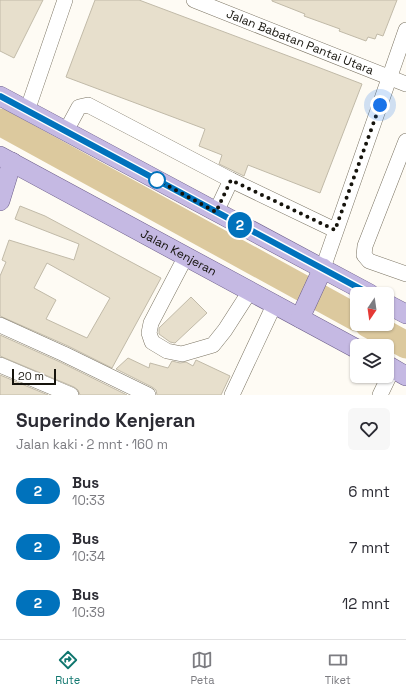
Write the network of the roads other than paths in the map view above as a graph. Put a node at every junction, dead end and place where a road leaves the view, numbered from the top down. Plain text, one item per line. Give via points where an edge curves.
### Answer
1 (65, 0) edge
2 (194, 0) edge
3 (406, 30) edge
4 (389, 77) junction
5 (406, 84) edge
6 (0, 96) edge
7 (27, 111) junction
8 (66, 131) junction
9 (406, 142) edge
10 (6, 159) edge
11 (231, 180) junction
12 (0, 201) edge
13 (216, 212) junction
14 (335, 230) junction
15 (186, 256) junction
16 (322, 269) junction
17 (406, 274) edge
18 (357, 287) edge
19 (250, 291) junction
20 (275, 303) junction
21 (394, 308) edge
22 (406, 314) edge
23 (301, 316) junction
24 (0, 325) edge
25 (350, 345) edge
26 (0, 365) edge
27 (395, 370) edge
28 (71, 395) edge
29 (148, 395) edge
30 (232, 395) edge
31 (380, 395) edge

1 - 7 street
2 - 4 street, Jalan Babatan Pantai Utara
3 - 4 street
4 - 5 street, Jalan Babatan Pantai Utara
4 - 14 street
6 - 7 main road
7 - 8 main road
8 - 11 street via 79,107 88,105
8 - 13 main road
9 - 17 street via 365,246 364,255 369,261
10 - 12 main road
10 - 15 main road, Jalan Kenjeran
11 - 13 street
11 - 14 street
13 - 16 main road
14 - 16 street
15 - 19 main road, Jalan Kenjeran
15 - 19 street via 151,323 149,333 152,342 167,351 182,354 213,345
16 - 18 main road
16 - 23 main road
19 - 20 main road, Jalan Kenjeran
20 - 23 main road, Jalan Kenjeran
20 - 30 street
21 - 22 main road
23 - 25 main road, Jalan Kenjeran
24 - 29 street
26 - 28 street
27 - 31 street

